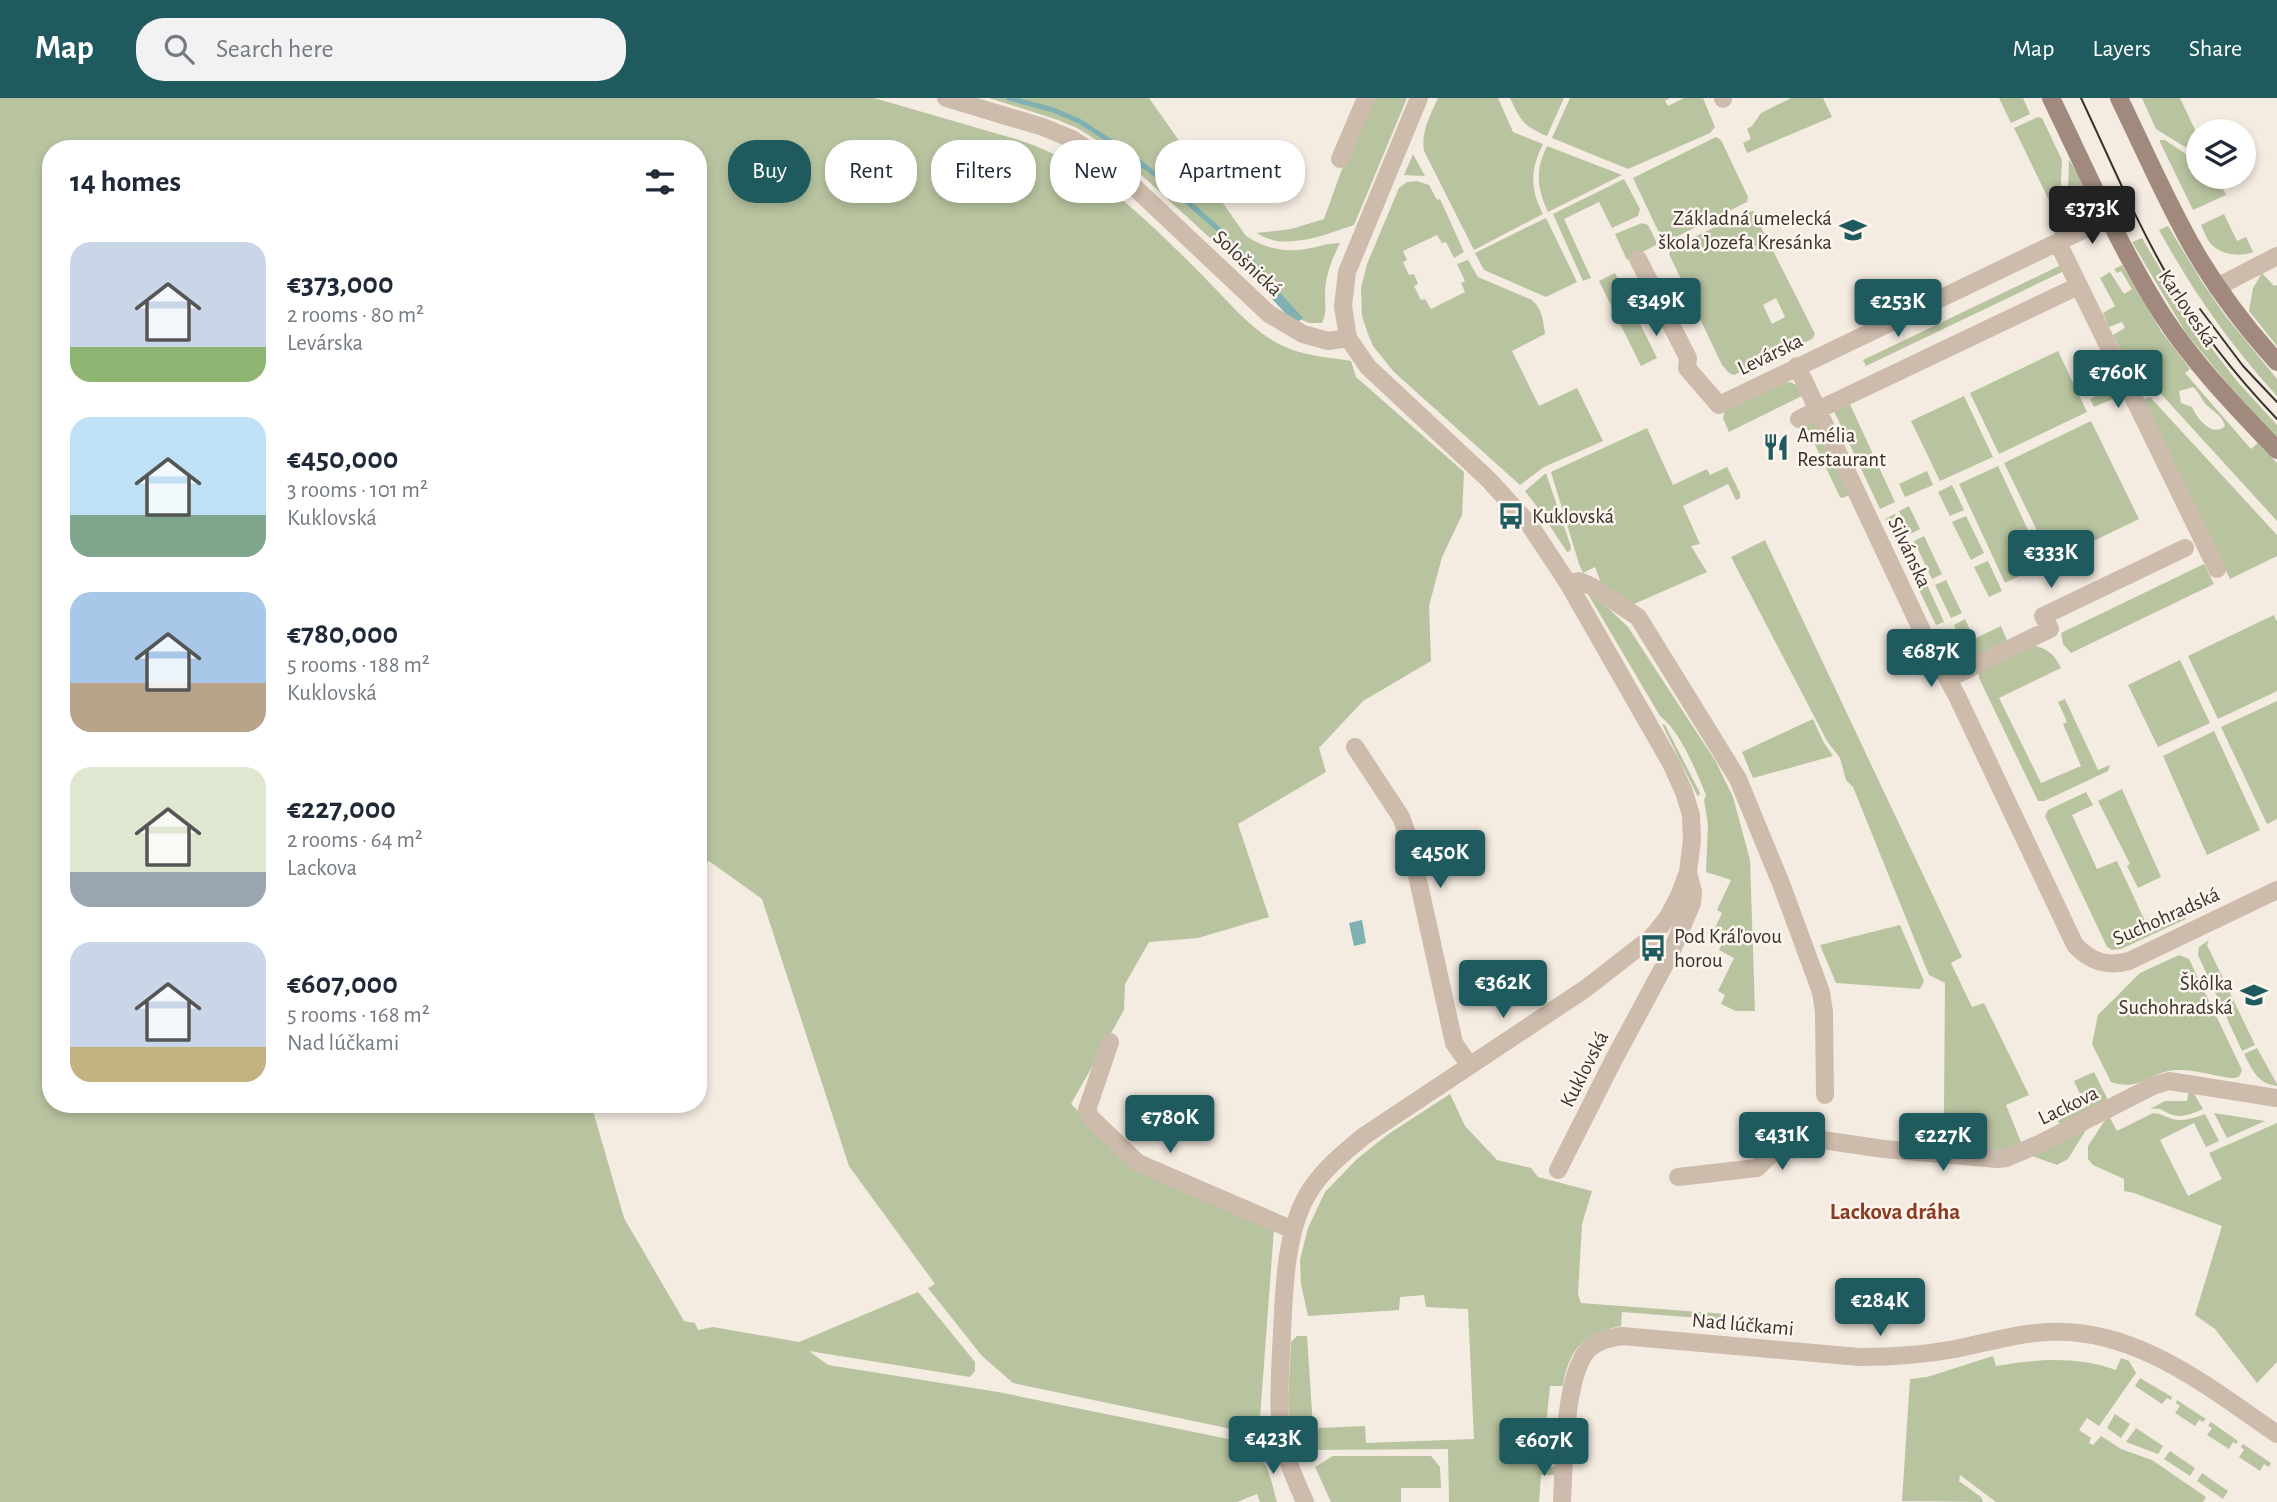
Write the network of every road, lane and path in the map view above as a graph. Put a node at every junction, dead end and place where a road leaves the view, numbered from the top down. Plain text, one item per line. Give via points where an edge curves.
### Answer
1 (946, 98) edge
2 (1366, 98) edge
3 (1419, 98) edge
4 (2051, 98) edge
5 (2119, 98) edge
6 (1340, 159) dead end
7 (2108, 218) junction
8 (2061, 239) junction
9 (2277, 256) edge
10 (1638, 259) dead end
11 (2078, 286) junction
12 (2217, 287) junction
13 (1348, 338) junction
14 (2277, 362) edge
15 (1797, 366) junction
16 (1800, 419) dead end
17 (2277, 450) edge
18 (2185, 548) dead end
19 (2217, 569) dead end
20 (1567, 583) junction
21 (1948, 679) junction
22 (1355, 747) dead end
23 (1688, 872) junction
24 (2277, 890) edge
25 (2075, 945) joint
26 (1111, 1042) dead end
27 (1469, 1065) junction
28 (1825, 1096) dead end
29 (2277, 1098) edge
30 (1558, 1170) dead end
31 (1678, 1177) dead end
32 (1293, 1230) junction
33 (2277, 1434) edge
34 (1305, 1502) edge
35 (1562, 1502) edge

1 - 13 street, Sološnická via 1072,139 1131,184 1269,314 1303,334 1328,341
2 - 6 street
3 - 13 street, Kuklovská via 1346,272 1343,306
4 - 7 main road, Karloveská
5 - 12 main road, Karloveská via 2178,222
7 - 8 street, Levárska
7 - 17 main road, Karloveská via 2165,318 2204,370
8 - 11 street
8 - 15 street, Levárska
9 - 12 street
10 - 15 street, Levárska via 1688,358 1688,368 1719,405
11 - 16 street
11 - 19 street
12 - 14 main road, Karloveská
13 - 20 street, Kuklovská via 1368,367 1489,479 1529,524
15 - 21 street, Silvánska
18 - 21 street via 2043,616 2050,629
20 - 23 street, Kuklovská via 1684,792 1691,815
20 - 28 street via 1591,586 1638,617 1738,779 1821,992
21 - 25 street, Silvánska
22 - 27 street via 1401,817 1409,839 1454,1043
23 - 27 street, Kuklovská via 1673,907 1652,937 1586,989
23 - 30 street, Kuklovská via 1692,903 1670,955
24 - 25 street, Suchohradská via 2115,965 2085,956
26 - 32 street via 1087,1110 1091,1118 1138,1163
27 - 32 street, Kuklovská via 1335,1161 1304,1201
29 - 31 street, Lackova via 2169,1082 2006,1158 1884,1149 1794,1136 1757,1168
32 - 34 street, Kuklovská via 1284,1298 1280,1420 1283,1443
33 - 35 street, Nad lúčkami via 2152,1354 2083,1333 2019,1335 1891,1357 1622,1336 1589,1348 1574,1378

